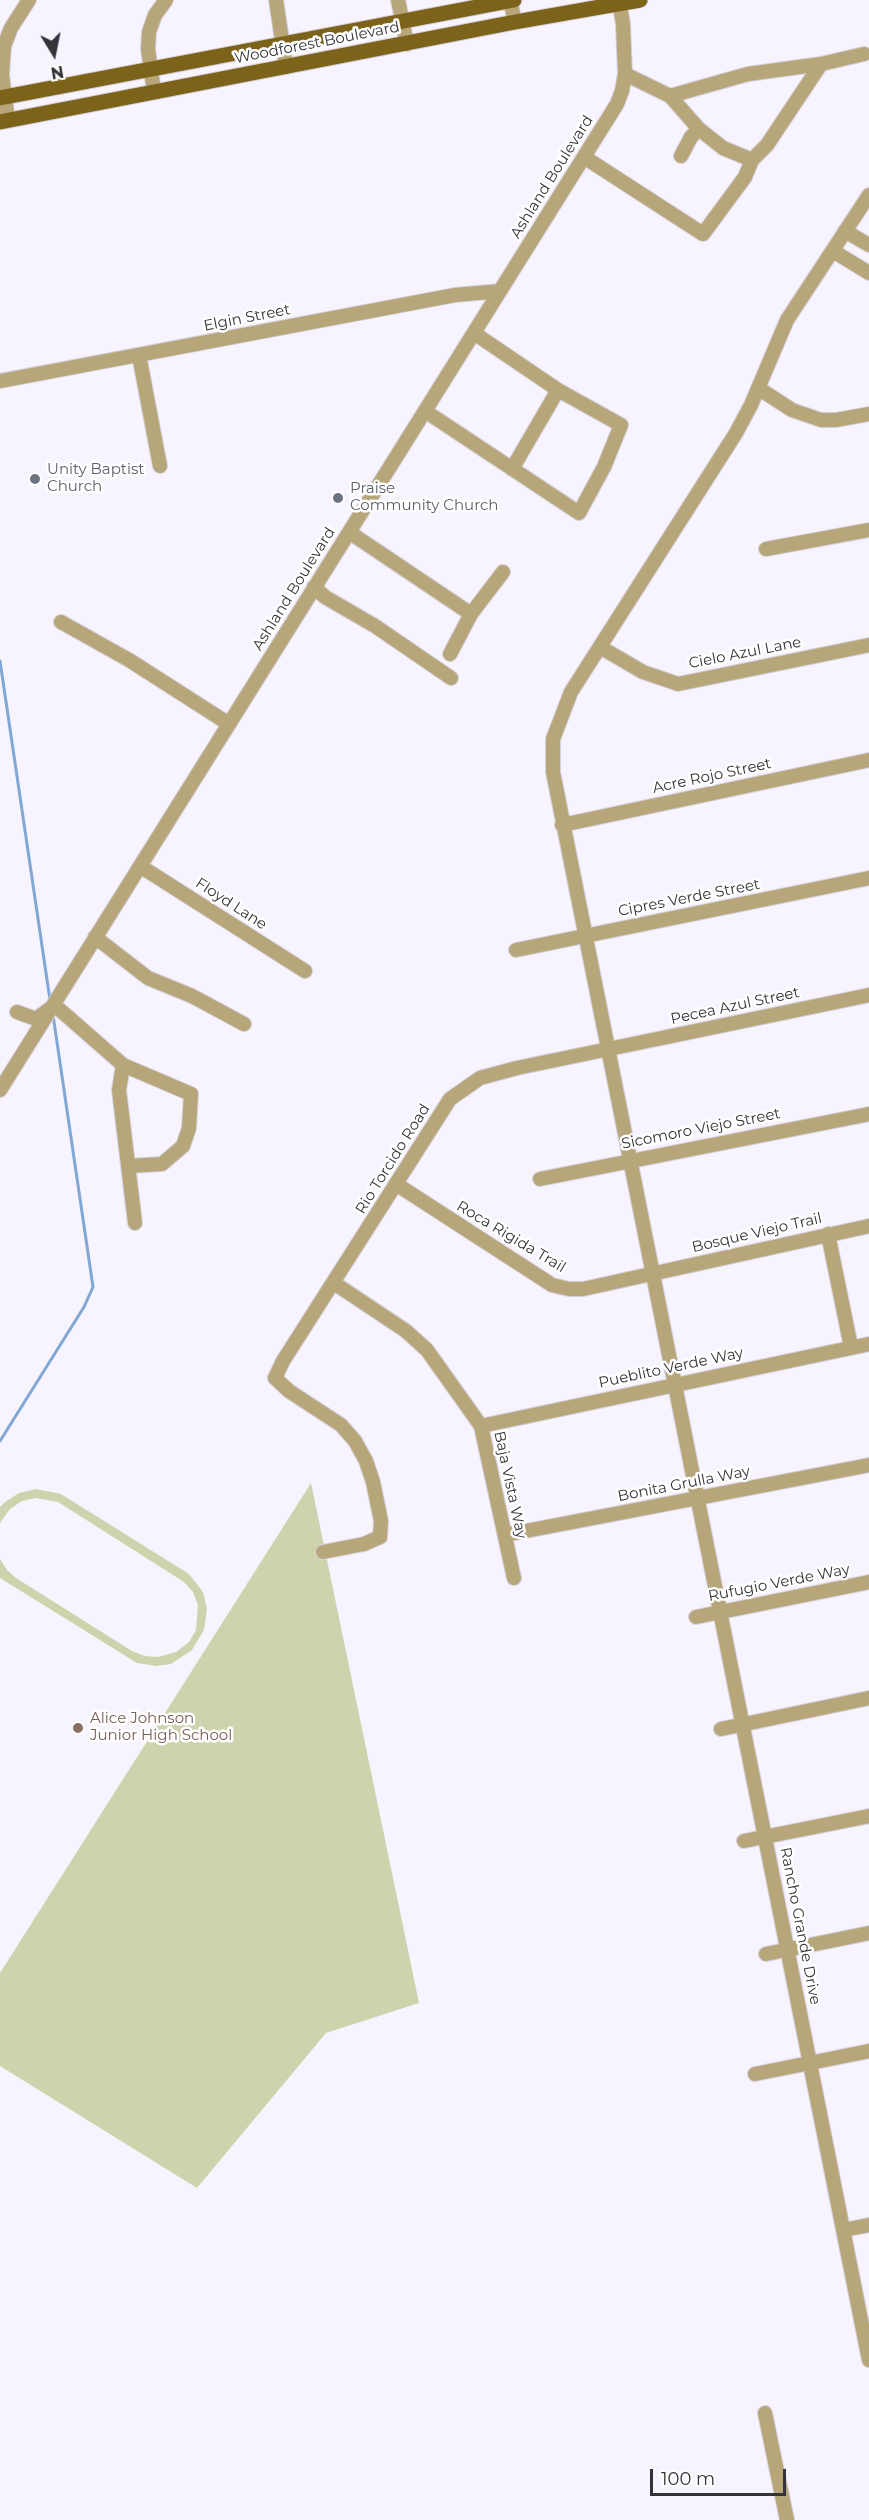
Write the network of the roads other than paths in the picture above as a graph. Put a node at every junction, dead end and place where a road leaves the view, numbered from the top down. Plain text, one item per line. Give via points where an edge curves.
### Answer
1 (29, 0) edge
2 (166, 0) edge
3 (276, 0) edge
4 (398, 0) edge
5 (511, 0) edge
6 (640, 0) edge
7 (619, 2) edge
8 (402, 21) junction
9 (515, 22) junction
10 (283, 44) junction
11 (407, 44) junction
12 (864, 54) dead end
13 (821, 64) junction
14 (286, 67) junction
15 (151, 69) junction
16 (625, 74) junction
17 (154, 92) junction
18 (670, 96) junction
19 (2, 98) edge
20 (4, 121) edge
21 (699, 129) junction
22 (681, 156) dead end
23 (584, 157) junction
24 (752, 160) junction
25 (869, 195) edge
26 (845, 231) junction
27 (869, 245) edge
28 (833, 250) junction
29 (869, 273) edge
30 (500, 291) junction
31 (474, 333) junction
32 (139, 355) junction
33 (0, 381) edge
34 (758, 388) junction
35 (558, 390) junction
36 (425, 411) junction
37 (869, 414) edge
38 (160, 466) dead end
39 (512, 469) junction
40 (869, 530) edge
41 (349, 532) junction
42 (766, 549) dead end
43 (502, 572) dead end
44 (314, 587) junction
45 (471, 614) junction
46 (62, 622) dead end
47 (869, 645) edge
48 (600, 647) junction
49 (450, 654) dead end
50 (452, 678) dead end
51 (229, 724) junction
52 (869, 760) edge
53 (562, 825) junction
54 (140, 866) junction
55 (869, 878) edge
56 (584, 936) junction
57 (95, 937) junction
58 (516, 950) dead end
59 (305, 971) dead end
60 (869, 995) edge
61 (52, 1007) junction
62 (17, 1012) dead end
63 (244, 1024) dead end
64 (607, 1049) junction
65 (123, 1065) junction
66 (0, 1090) edge
67 (869, 1113) edge
68 (629, 1160) junction
69 (129, 1166) junction
70 (540, 1179) dead end
71 (396, 1184) junction
72 (135, 1223) dead end
73 (869, 1226) edge
74 (828, 1234) junction
75 (652, 1274) junction
76 (334, 1283) junction
77 (869, 1344) edge
78 (851, 1347) junction
79 (675, 1383) junction
80 (481, 1426) junction
81 (869, 1465) edge
82 (698, 1499) junction
83 (505, 1535) junction
84 (323, 1552) dead end
85 (514, 1578) dead end
86 (869, 1582) edge
87 (721, 1612) junction
88 (696, 1617) dead end
89 (869, 1698) edge
90 (743, 1724) junction
91 (721, 1729) dead end
92 (869, 1816) edge
93 (766, 1837) junction
94 (744, 1841) dead end
95 (869, 1933) edge
96 (788, 1949) junction
97 (766, 1954) dead end
98 (869, 2051) edge
99 (810, 2063) junction
100 (755, 2074) dead end
101 (869, 2225) edge
102 (843, 2230) junction
103 (869, 2360) edge
104 (765, 2413) dead end
105 (787, 2520) edge

1 - 19 street via 4,46
2 - 15 street via 149,32
3 - 10 street
4 - 8 street
5 - 8 main road, Woodforest Boulevard
5 - 9 street
6 - 7 main road, Woodforest Boulevard
7 - 9 main road, Woodforest Boulevard
7 - 16 street, Ashland Boulevard
8 - 10 main road, Woodforest Boulevard
8 - 11 street
9 - 11 main road, Woodforest Boulevard
10 - 14 street
10 - 15 main road, Woodforest Boulevard
11 - 14 main road, Woodforest Boulevard
12 - 13 street
13 - 18 street via 748,74
13 - 24 street via 768,145
14 - 17 main road, Woodforest Boulevard
15 - 17 street
15 - 19 main road, Woodforest Boulevard
16 - 18 street
16 - 23 street, Ashland Boulevard via 617,104
17 - 20 main road, Woodforest Boulevard
18 - 21 street
19 - 20 street
21 - 22 street
21 - 24 street via 723,148
23 - 24 street via 703,234 745,177
23 - 30 street, Ashland Boulevard
25 - 26 street, Rancho Grande Drive
26 - 27 street
26 - 28 street, Rancho Grande Drive
28 - 29 street
28 - 34 street, Rancho Grande Drive via 787,320
30 - 31 street, Ashland Boulevard
30 - 32 street, Elgin Street via 455,295
31 - 35 street
31 - 36 street, Ashland Boulevard
32 - 33 street, Elgin Street
32 - 38 street
34 - 37 street via 792,410 821,420
34 - 48 street, Rancho Grande Drive via 736,434
35 - 39 street
35 - 39 street via 621,425 579,513
36 - 39 street
36 - 41 street, Ashland Boulevard
40 - 42 street
41 - 44 street, Ashland Boulevard
41 - 45 street
43 - 45 street
44 - 50 street
44 - 51 street, Ashland Boulevard
45 - 49 street
46 - 51 street
47 - 48 street, Cielo Azul Lane via 678,684 643,672
48 - 53 street, Rancho Grande Drive via 571,692 554,739 553,772
51 - 54 street, Ashland Boulevard
52 - 53 street, Acre Rojo Street
53 - 56 street, Rancho Grande Drive
54 - 57 street, Ashland Boulevard
54 - 59 street, Floyd Lane
55 - 56 street, Cipres Verde Street
56 - 58 street, Cipres Verde Street
56 - 64 street, Rancho Grande Drive
57 - 61 street, Ashland Boulevard
57 - 63 street via 148,978
60 - 64 street, Pecea Azul Street
61 - 62 street via 36,1019
61 - 65 street
61 - 66 street, Ashland Boulevard
64 - 68 street, Rancho Grande Drive
64 - 71 street, Rio Torcido Road via 480,1078 450,1099
65 - 69 street via 119,1090
65 - 69 street via 191,1094 189,1128 183,1146 162,1164
67 - 68 street, Sicomoro Viejo Street
68 - 70 street, Sicomoro Viejo Street
68 - 75 street, Rancho Grande Drive
69 - 72 street
71 - 75 street, Roca Rigida Trail via 552,1285 583,1288
71 - 76 street, Rio Torcido Road
73 - 74 street, Bosque Viejo Trail
74 - 75 street, Bosque Viejo Trail
74 - 78 street
75 - 79 street, Rancho Grande Drive
76 - 80 street, Baja Vista Way via 406,1331 427,1350
76 - 84 street, Rio Torcido Road via 275,1378 341,1425 355,1441 374,1482 381,1521 380,1537
77 - 78 street, Pueblito Verde Way
78 - 79 street, Pueblito Verde Way
79 - 80 street, Pueblito Verde Way
79 - 82 street, Rancho Grande Drive
80 - 83 street, Baja Vista Way
81 - 82 street, Bonita Grulla Way
82 - 83 street, Bonita Grulla Way
82 - 87 street, Rancho Grande Drive
83 - 85 street, Baja Vista Way
86 - 87 street, Rufugio Verde Way
87 - 88 street, Rufugio Verde Way
87 - 90 street, Rancho Grande Drive
89 - 90 street
90 - 91 street
90 - 93 street, Rancho Grande Drive
92 - 93 street
93 - 94 street
93 - 96 street, Rancho Grande Drive
95 - 96 street
96 - 97 street
96 - 99 street, Rancho Grande Drive
98 - 99 street
99 - 100 street
99 - 102 street, Rancho Grande Drive
101 - 102 street
102 - 103 street, Rancho Grande Drive
104 - 105 street

